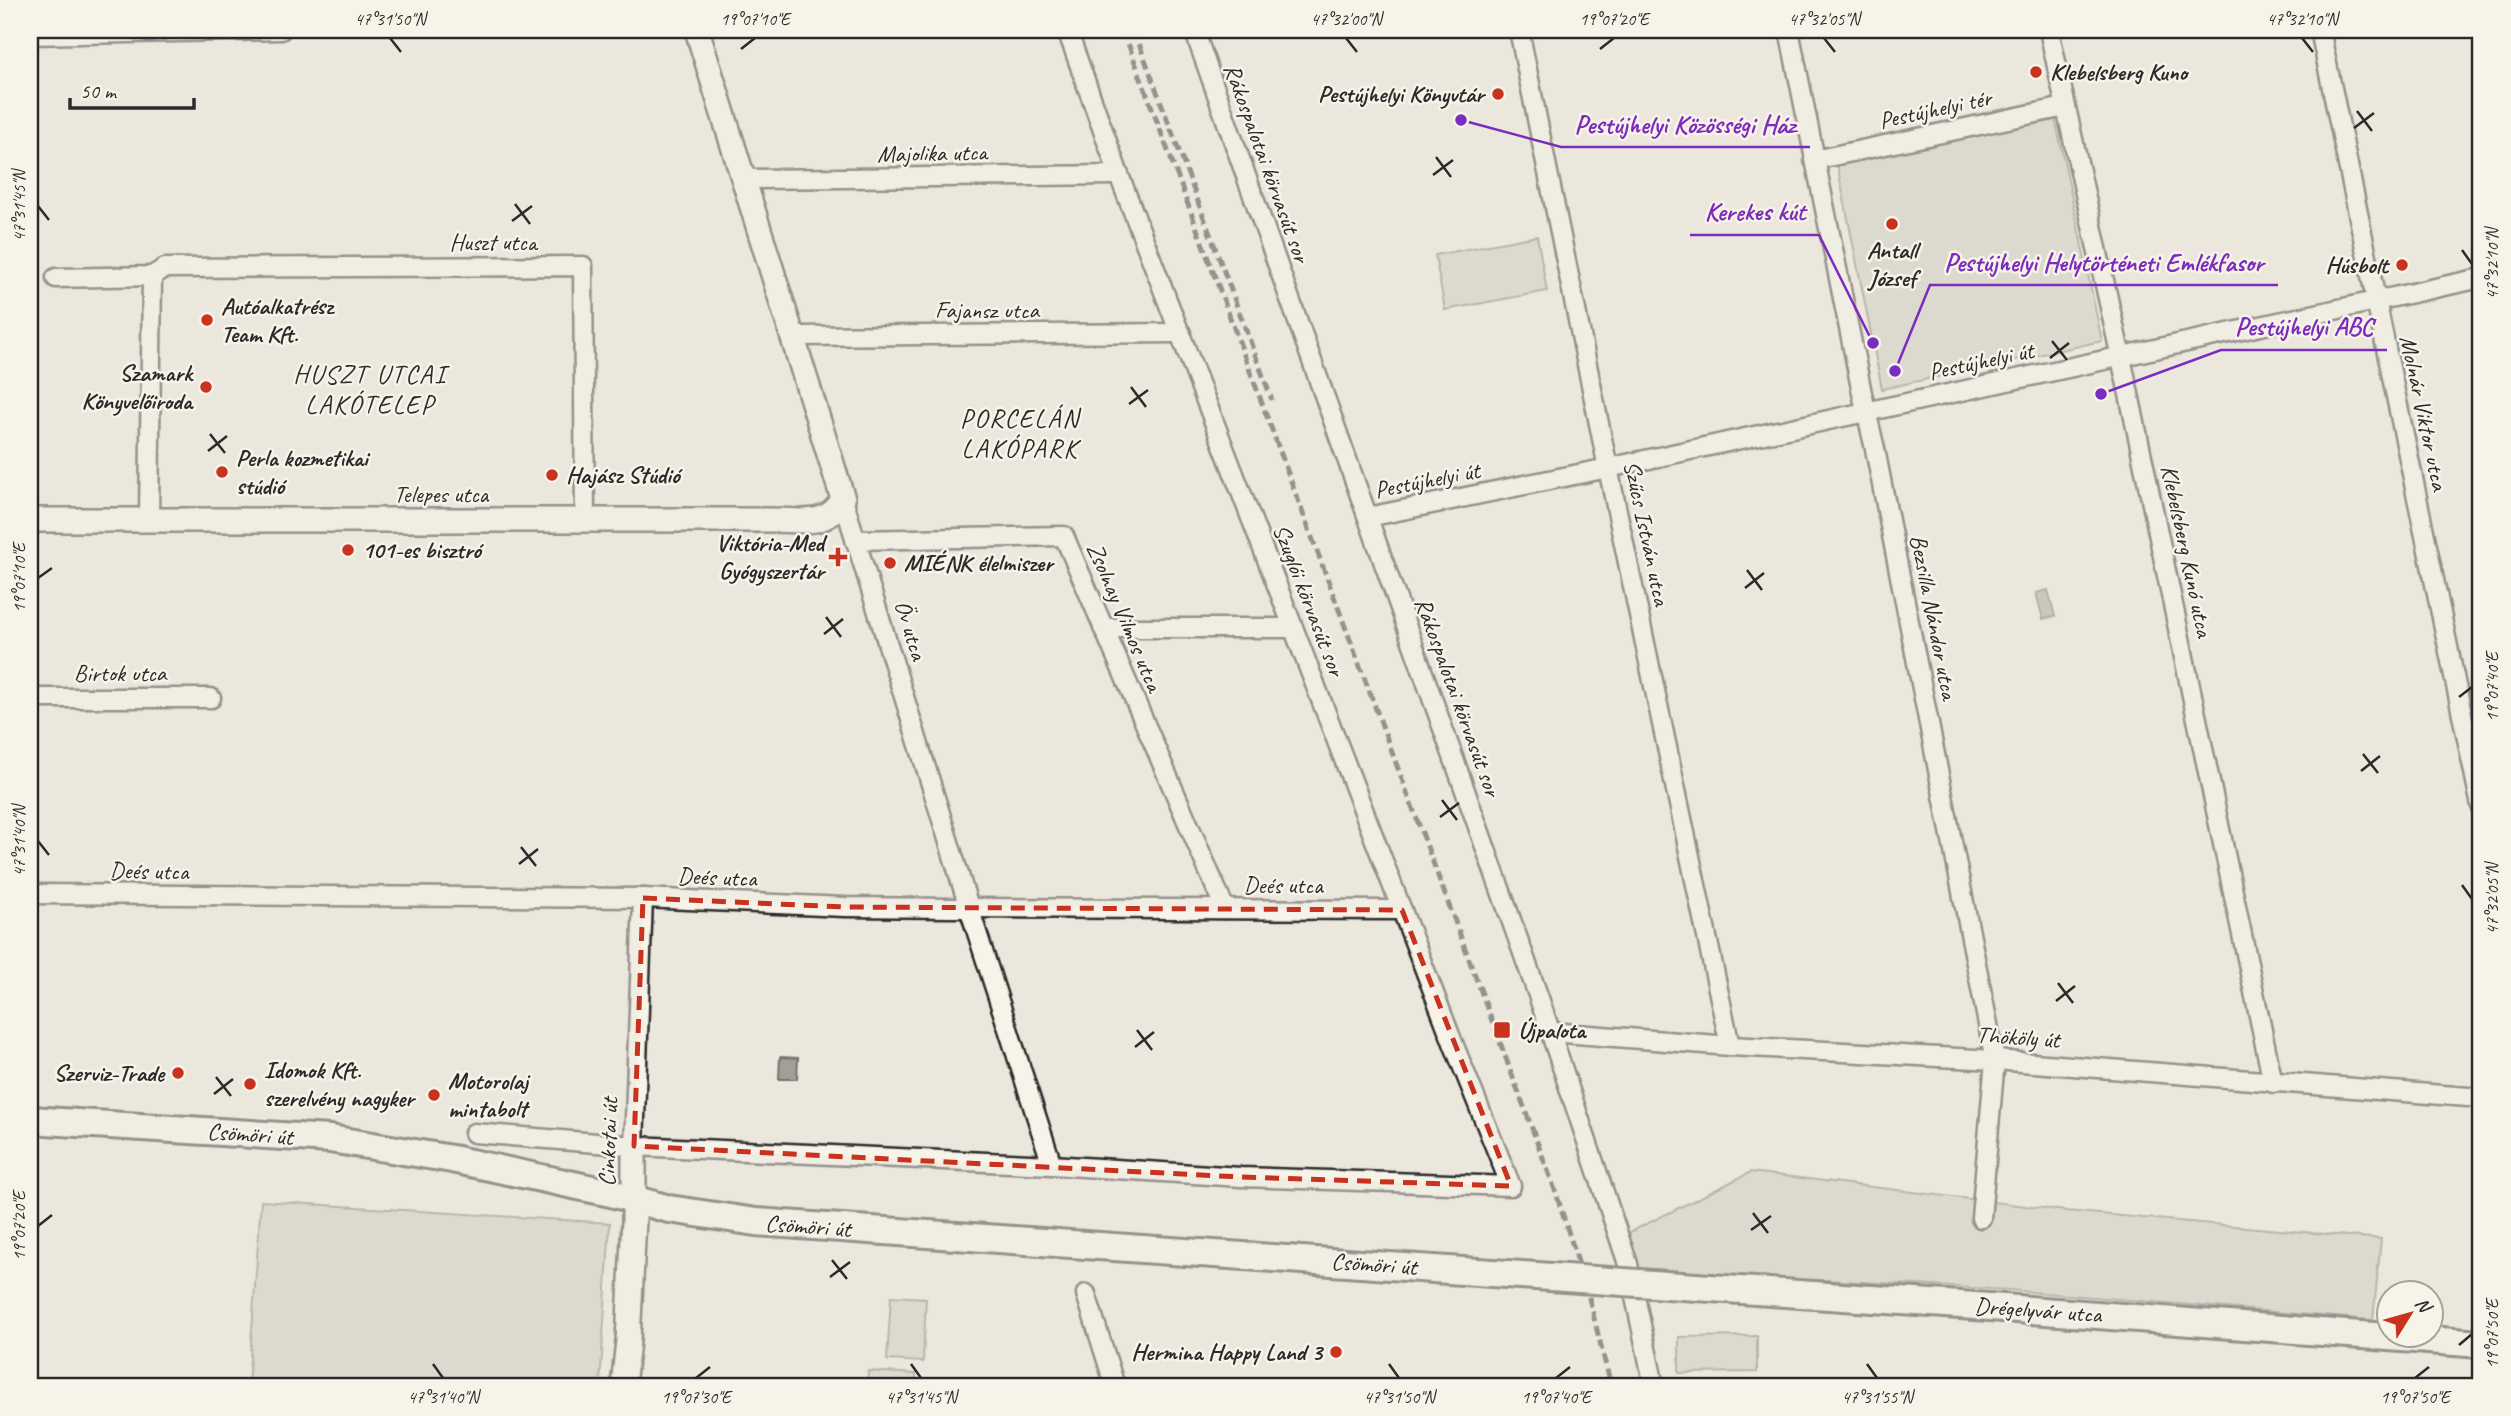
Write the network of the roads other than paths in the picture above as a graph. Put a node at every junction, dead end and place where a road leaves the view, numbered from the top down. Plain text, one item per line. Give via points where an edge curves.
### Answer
1 (281, 30) edge
2 (697, 30) edge
3 (1067, 30) edge
4 (1194, 30) edge
5 (1519, 30) edge
6 (1790, 30) edge
7 (2049, 30) edge
8 (2320, 30) edge
9 (30, 36) edge
10 (2065, 107) junction
11 (1814, 160) junction
12 (1119, 175) junction
13 (744, 179) junction
14 (152, 276) junction
15 (56, 278) dead end
16 (2481, 278) edge
17 (2375, 299) junction
18 (1181, 333) junction
19 (793, 336) junction
20 (2119, 356) junction
21 (1866, 411) junction
22 (1608, 468) junction
23 (843, 499) junction
24 (1368, 517) junction
25 (30, 520) edge
26 (149, 520) junction
27 (585, 520) junction
28 (855, 540) junction
29 (1103, 628) junction
30 (1293, 628) junction
31 (30, 698) edge
32 (211, 698) dead end
33 (2481, 806) edge
34 (30, 894) edge
35 (643, 898) junction
36 (969, 908) junction
37 (1224, 909) junction
38 (1402, 910) junction
39 (1551, 1032) junction
40 (1730, 1046) junction
41 (1996, 1060) junction
42 (2273, 1083) junction
43 (2481, 1098) edge
44 (30, 1120) edge
45 (474, 1133) dead end
46 (634, 1146) junction
47 (1052, 1165) junction
48 (633, 1199) junction
49 (1981, 1217) dead end
50 (1594, 1279) joint
51 (1086, 1294) dead end
52 (2481, 1343) edge
53 (623, 1386) edge
54 (1115, 1386) edge
55 (1654, 1386) edge

1 - 9 street
2 - 13 street, Öv utca
3 - 12 street, Szuglói körvasút sor
4 - 24 street, Rákospalotai körvasút sor
5 - 22 street, Szűcs István utca
6 - 11 street, Bezsilla Nándor utca
7 - 10 street, Klebelsberg Kunó utca
8 - 17 street, Molnár Viktor utca
10 - 11 street, Pestújhelyi tér
10 - 20 street, Klebelsberg Kunó utca
11 - 21 street, Bezsilla Nándor utca
12 - 13 street, Majolika utca
12 - 18 street, Szuglói körvasút sor
13 - 19 street, Öv utca
14 - 15 street, Huszt utca
14 - 26 street
14 - 27 street, Huszt utca via 165,268 583,266
16 - 17 street, Pestújhelyi út
17 - 20 street, Pestújhelyi út
17 - 33 street, Molnár Viktor utca
18 - 19 street, Fajansz utca
18 - 30 street, Szuglói körvasút sor
19 - 23 street, Öv utca
20 - 21 street, Pestújhelyi út
20 - 42 street, Klebelsberg Kunó utca
21 - 22 street, Pestújhelyi út
21 - 41 street, Bezsilla Nándor utca
22 - 24 street, Pestújhelyi út
22 - 40 street, Szűcs István utca
23 - 27 street, Telepes utca via 828,518 816,520
23 - 28 street, Öv utca
24 - 39 street, Rákospalotai körvasút sor
25 - 26 street, Telepes utca
26 - 27 street, Telepes utca
28 - 29 street, Zsolnay Vilmos utca via 1064,536
28 - 36 street, Öv utca
29 - 30 street
29 - 37 street, Zsolnay Vilmos utca
30 - 38 street, Szuglói körvasút sor
31 - 32 street, Birtok utca
34 - 35 street, Deés utca
35 - 36 street, Deés utca
35 - 46 street, Cinkotai út
36 - 37 street, Deés utca
36 - 47 street, Öv utca
37 - 38 street, Deés utca
38 - 47 street, Szuglói körvasút sor via 1511,1186
39 - 40 street, Thököly út
39 - 55 street, Rákospalotai körvasút sor via 1628,1264
40 - 41 street, Thököly út
41 - 42 street, Thököly út
41 - 49 street, Bezsilla Nándor utca
42 - 43 street, Thököly út
44 - 48 main road, Csömöri út via 330,1139 453,1159
45 - 46 street
46 - 47 street
46 - 48 street, Cinkotai út
48 - 50 main road, Csömöri út, bridge via 709,1217 755,1222
48 - 53 street, Cinkotai út
50 - 52 main road, Drégelyvár utca, bridge
51 - 54 street

